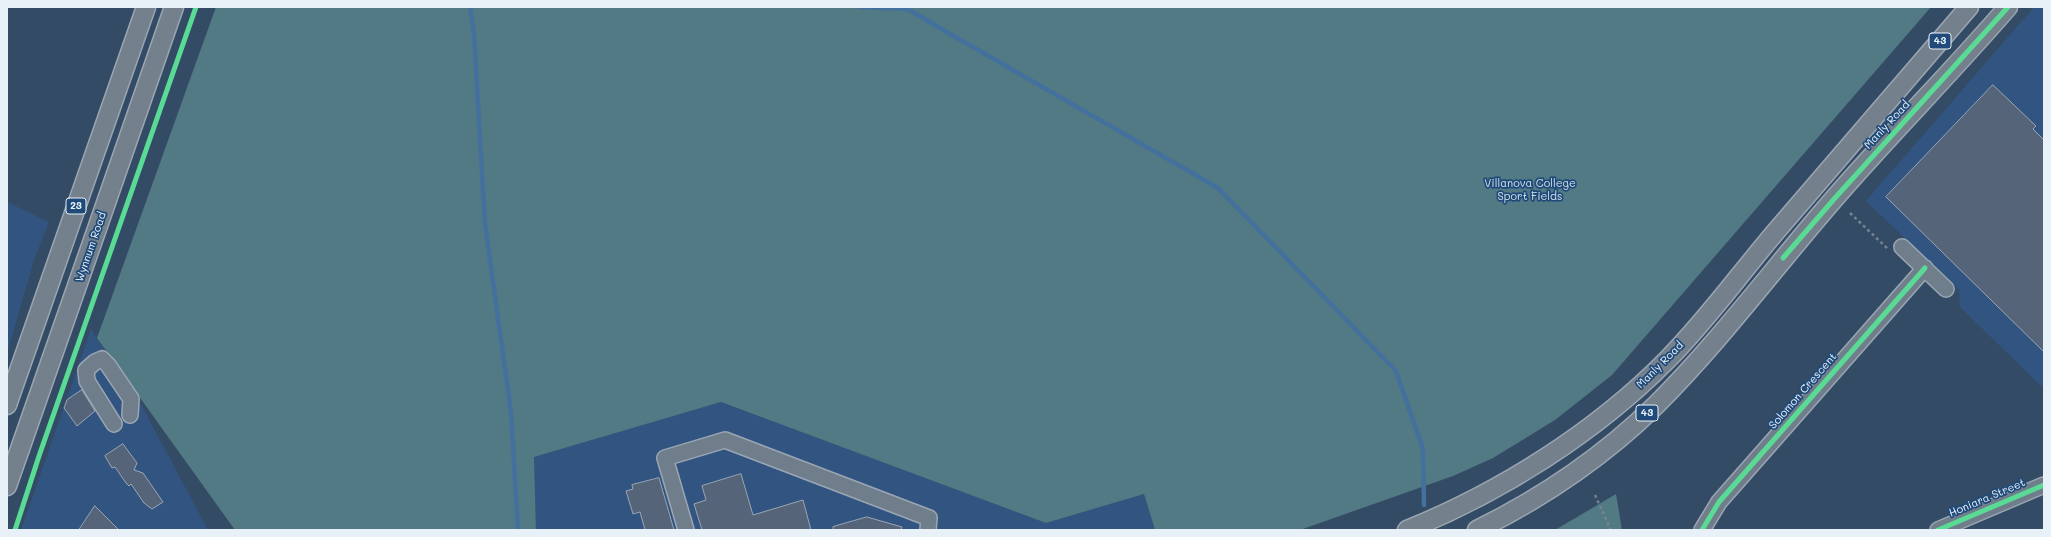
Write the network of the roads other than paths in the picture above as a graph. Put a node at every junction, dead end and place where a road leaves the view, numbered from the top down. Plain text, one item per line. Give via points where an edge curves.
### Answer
1 (146, 7) edge
2 (174, 7) edge
3 (1969, 7) edge
4 (2008, 7) edge
5 (1895, 248) road end
6 (1925, 268) junction
7 (1946, 289) dead end
8 (7, 405) edge
9 (130, 415) dead end
10 (114, 424) dead end
11 (2044, 485) edge
12 (7, 486) edge
13 (686, 530) edge
14 (928, 530) edge
15 (1407, 530) edge
16 (1477, 530) edge
17 (1702, 530) edge
18 (1938, 530) edge

1 - 8 main road, 23
2 - 12 main road, Wynnum Road / 23
3 - 15 main road, Manly Road / 43 via 1690,335 1641,384 1610,412 1540,461 1462,504
4 - 16 main road, Manly Road / 43 via 1835,198 1690,369 1654,406 1567,478 1530,502
5 - 6 street
6 - 7 street
6 - 17 street, Solomon Crescent via 1719,502
9 - 10 street via 131,399 108,365 102,360 95,362 86,370 87,381
11 - 18 street, Honiara Street
13 - 14 street via 665,458 725,440 929,518

